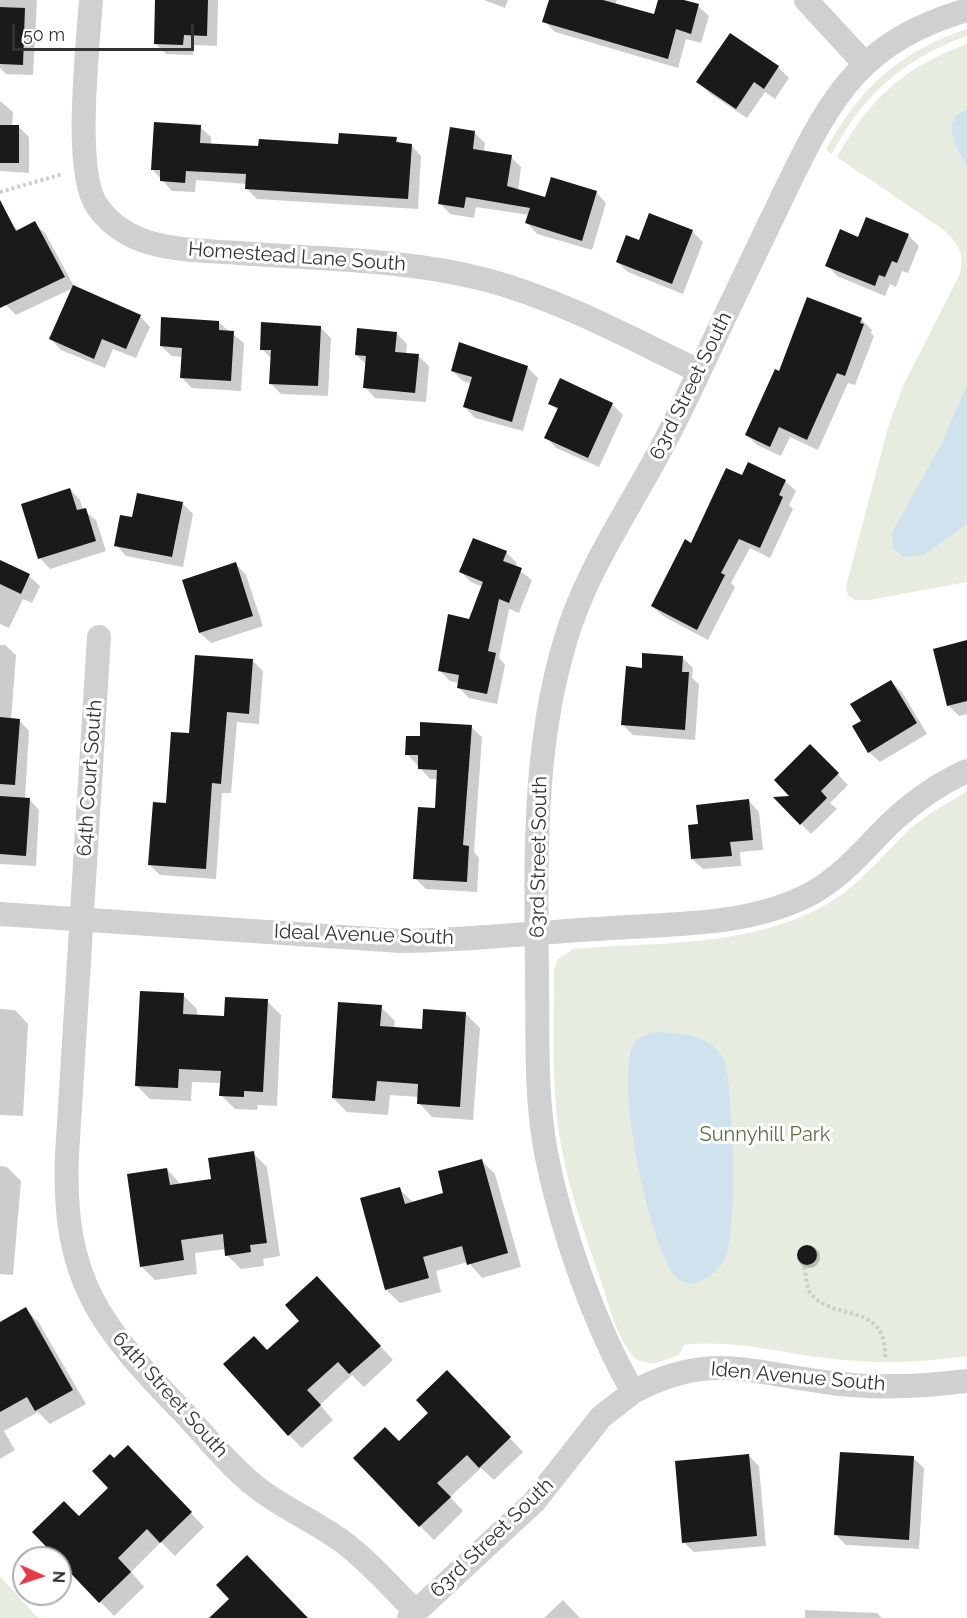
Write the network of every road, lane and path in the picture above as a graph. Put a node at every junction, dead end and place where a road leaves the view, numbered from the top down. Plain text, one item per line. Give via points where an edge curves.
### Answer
1 (91, 0) edge
2 (806, 0) edge
3 (967, 10) edge
4 (865, 64) junction
5 (84, 168) junction
6 (0, 192) edge
7 (699, 371) junction
8 (99, 637) dead end
9 (967, 771) edge
10 (0, 914) edge
11 (81, 920) junction
12 (536, 933) junction
13 (804, 1267) dead end
14 (885, 1359) dead end
15 (967, 1381) edge
16 (633, 1392) junction
17 (412, 1615) edge

1 - 5 street, Homestead Lane South
2 - 4 street
3 - 4 street, 63rd Street South via 921,27
4 - 7 street, 63rd Street South via 837,93 816,128
5 - 6 path
5 - 7 street, Homestead Lane South via 90,193 100,210 122,231 148,243 398,264 479,278 564,307
7 - 12 street, 63rd Street South via 662,447 592,572 560,659 542,755 535,862
8 - 11 street, 64th Court South
9 - 12 street, Ideal Avenue South via 913,804 839,875 786,905 731,919
10 - 11 street, Ideal Avenue South
11 - 12 street, Ideal Avenue South via 393,940
11 - 17 street, 64th Street South via 66,1199 73,1250 87,1291 128,1352 240,1472 274,1499 346,1544
12 - 16 street, 63rd Street South via 540,1100 547,1157 590,1299
13 - 14 path via 807,1286 814,1297 877,1327 884,1337
15 - 16 street, Iden Avenue South via 867,1386 711,1367 682,1372
16 - 17 street, 63rd Street South via 601,1417 534,1502

